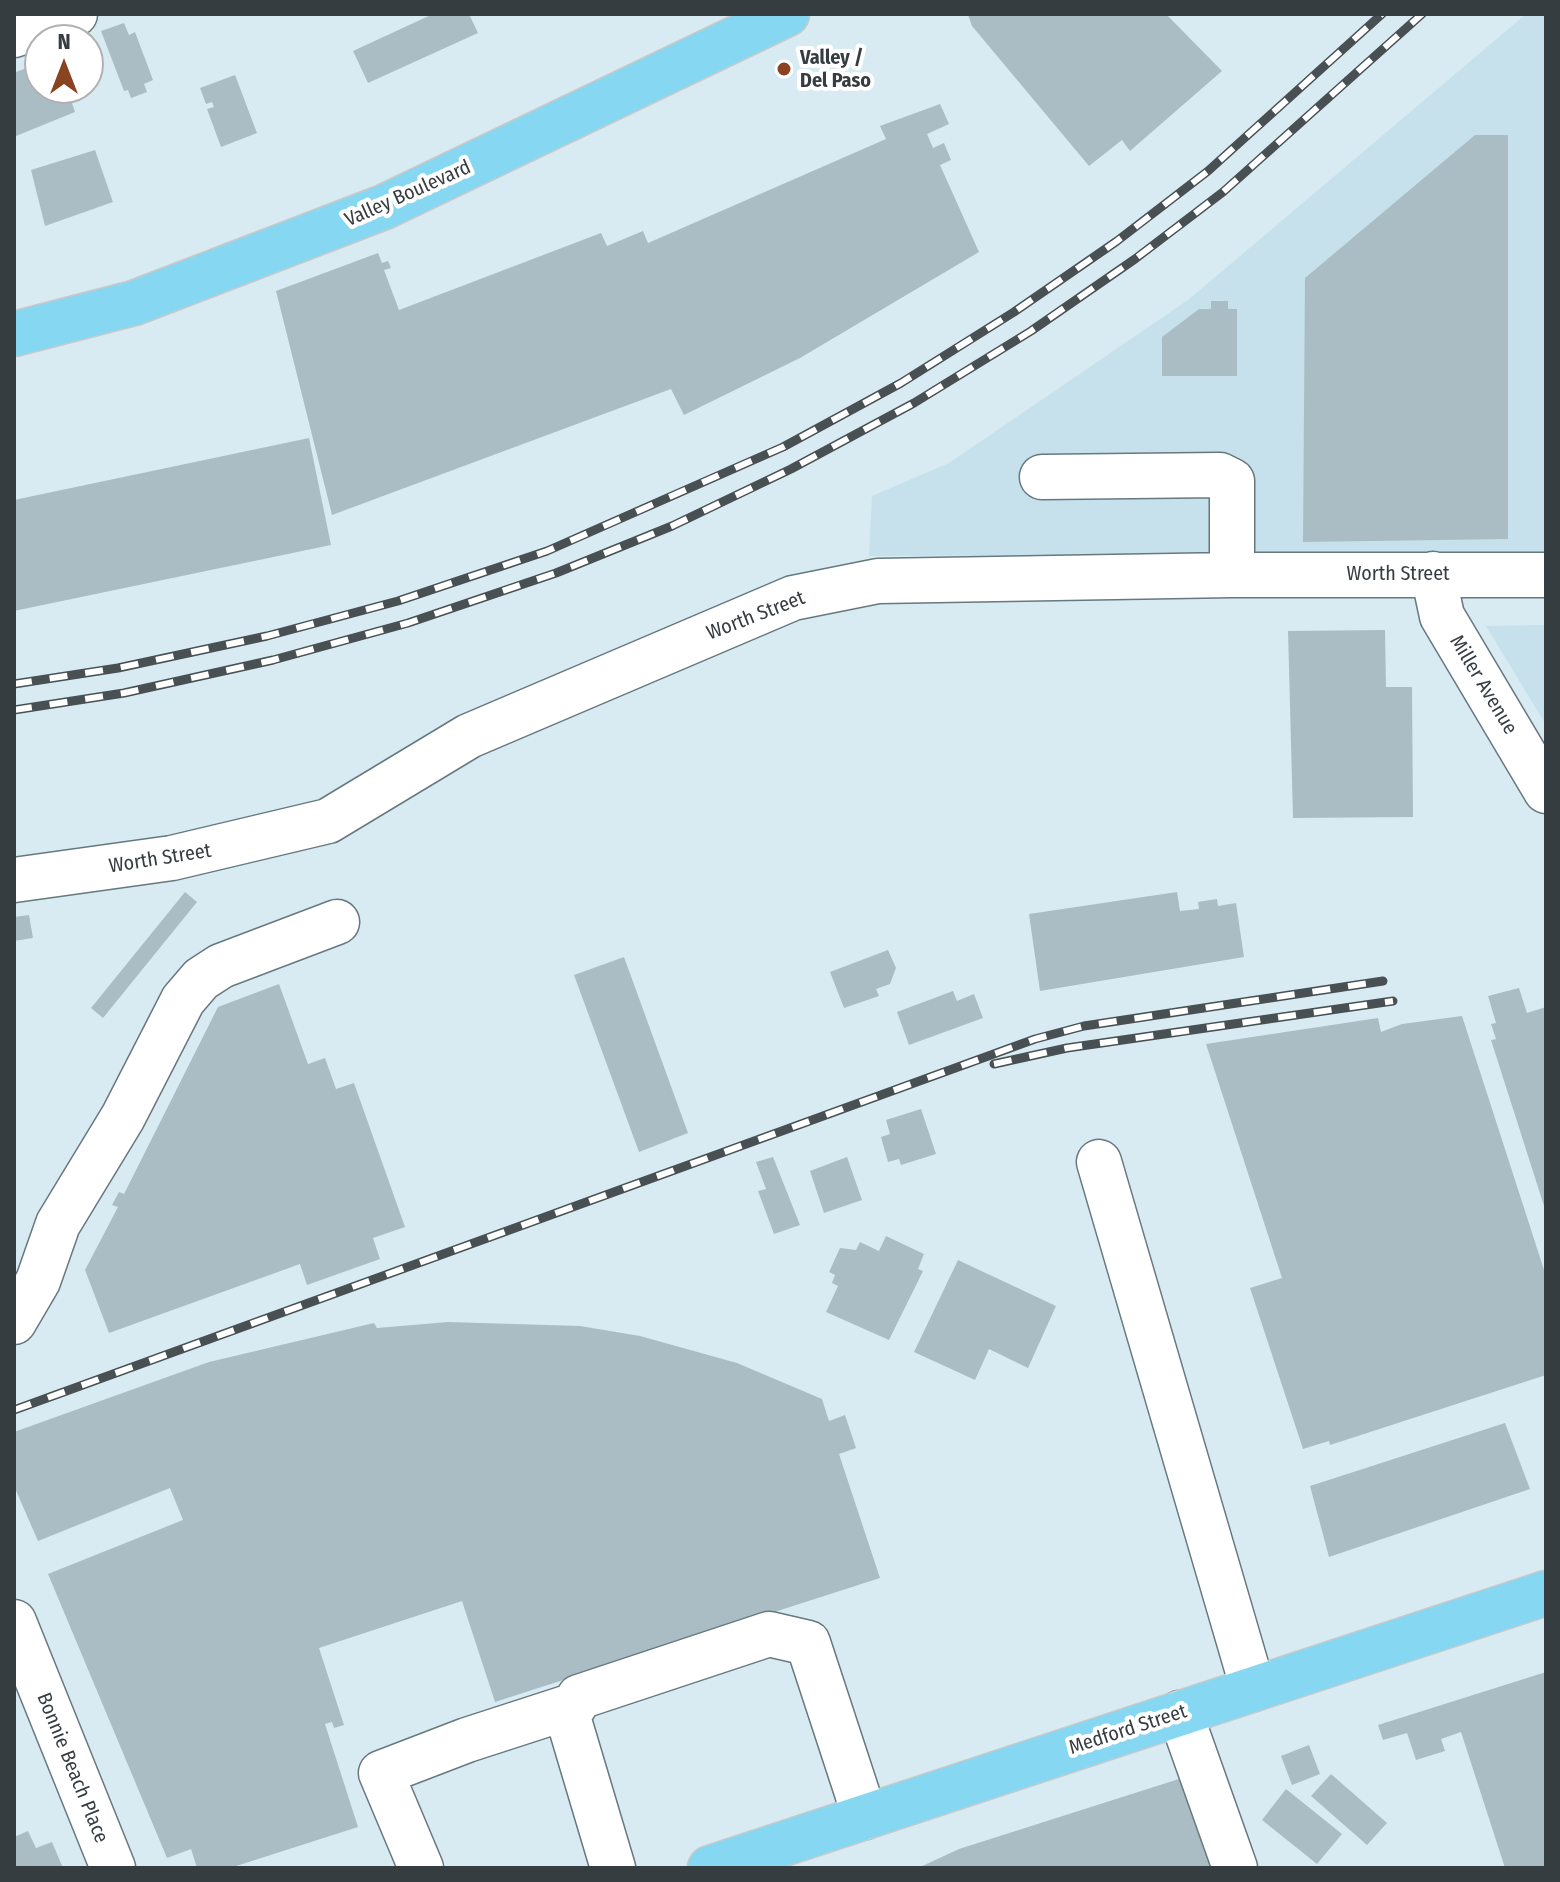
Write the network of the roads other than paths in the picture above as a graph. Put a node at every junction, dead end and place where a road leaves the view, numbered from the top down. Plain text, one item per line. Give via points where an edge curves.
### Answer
1 (75, 14) edge
2 (787, 14) edge
3 (14, 35) edge
4 (14, 334) edge
5 (1042, 477) dead end
6 (1433, 574) junction
7 (1232, 575) junction
8 (1546, 575) edge
9 (1546, 791) edge
10 (14, 880) edge
11 (337, 922) dead end
12 (1099, 1162) dead end
13 (14, 1322) edge
14 (1546, 1593) edge
15 (14, 1622) edge
16 (1253, 1689) junction
17 (575, 1705) junction
18 (1180, 1713) junction
19 (865, 1817) junction
20 (113, 1868) edge
21 (421, 1868) edge
22 (613, 1868) edge
23 (710, 1868) edge
24 (1235, 1868) edge

1 - 3 street
2 - 4 main road, Valley Boulevard via 384,207 134,303
5 - 7 street via 1220,475 1232,481
6 - 7 street, Worth Street
6 - 8 street, Worth Street
6 - 9 street, Miller Avenue via 1442,616
7 - 10 street, Worth Street via 878,581 793,598 469,736 328,821 172,858
11 - 13 street via 221,966 183,1000 123,1117 58,1224 38,1281
12 - 16 street
14 - 16 main road, Medford Street
15 - 20 street, Bonnie Beach Place
16 - 18 main road, Medford Street
17 - 19 street via 579,1697 769,1634 808,1643
17 - 21 street via 381,1773
17 - 22 street via 568,1717
18 - 19 main road, Medford Street
18 - 24 street
19 - 23 main road, Medford Street

